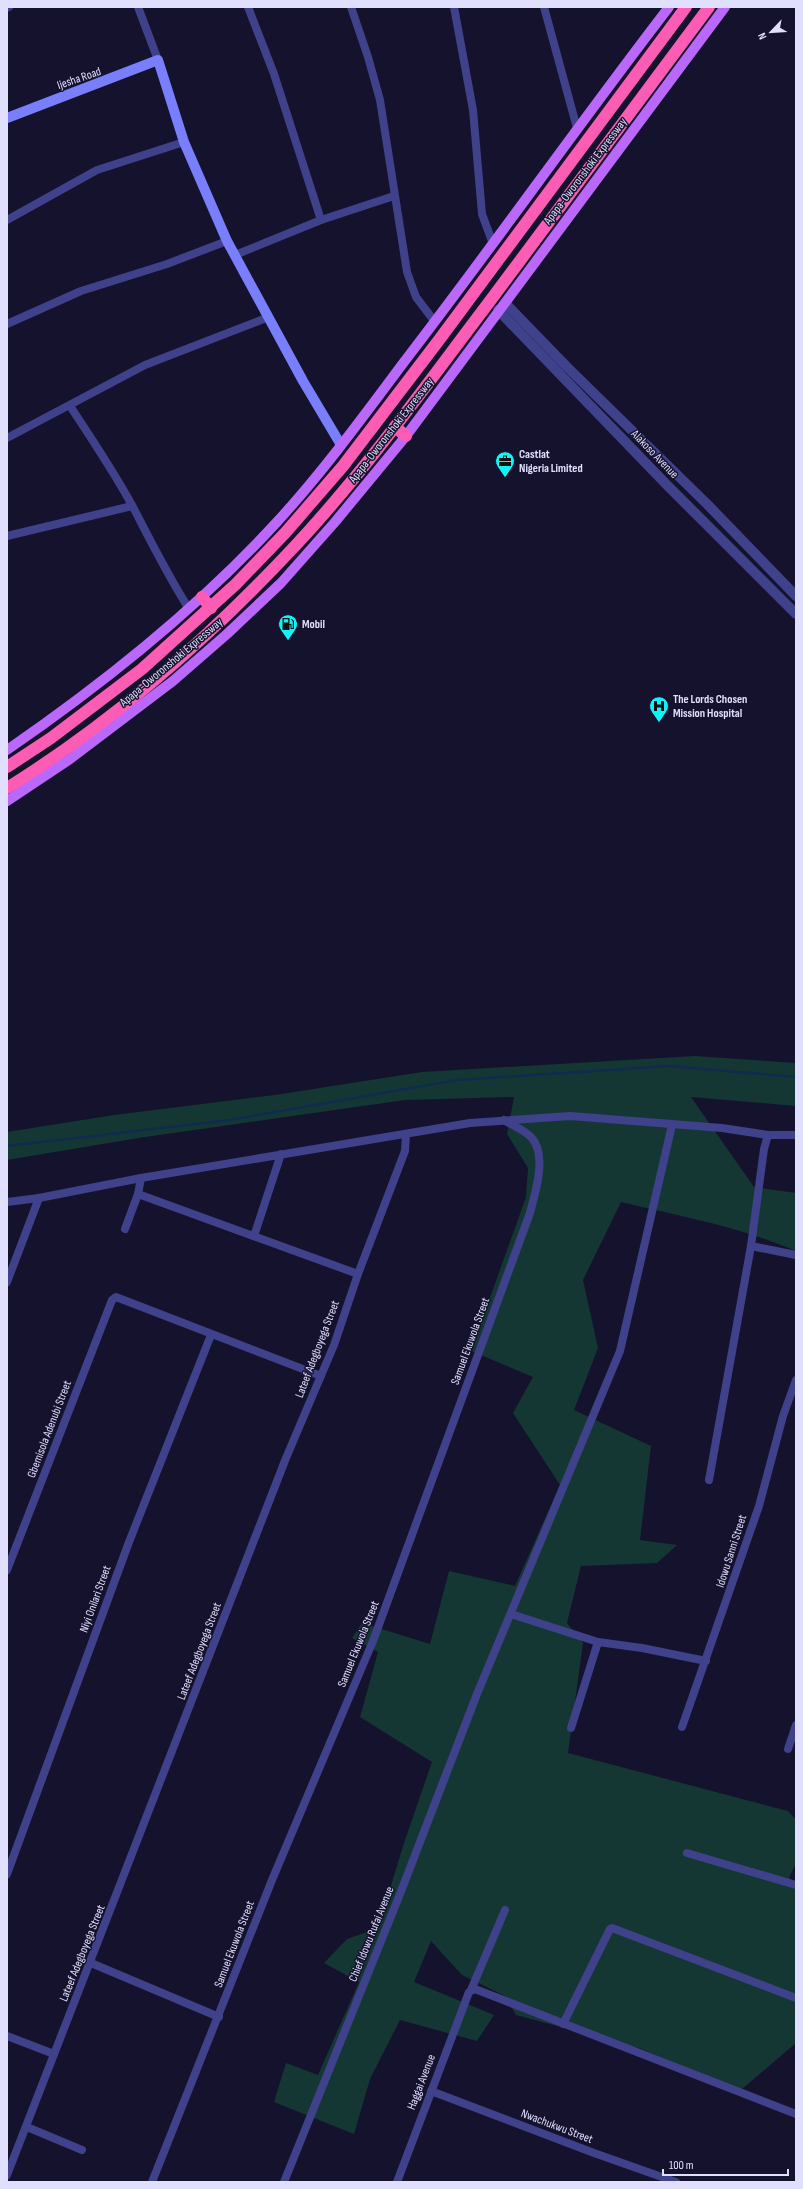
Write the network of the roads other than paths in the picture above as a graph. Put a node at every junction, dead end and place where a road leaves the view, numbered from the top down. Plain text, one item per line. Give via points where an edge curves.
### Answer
1 (138, 7) edge
2 (248, 7) edge
3 (351, 7) edge
4 (454, 7) edge
5 (544, 7) edge
6 (669, 7) edge
7 (686, 7) edge
8 (709, 7) edge
9 (725, 7) edge
10 (158, 60) junction
11 (7, 118) edge
12 (577, 128) junction
13 (184, 142) junction
14 (394, 196) junction
15 (7, 220) edge
16 (321, 220) junction
17 (227, 241) junction
18 (493, 244) junction
19 (235, 255) junction
20 (502, 306) junction
21 (269, 317) junction
22 (435, 322) junction
23 (7, 324) edge
24 (70, 406) junction
25 (395, 428) junction
26 (406, 436) junction
27 (7, 438) edge
28 (341, 445) junction
29 (132, 506) junction
30 (7, 536) edge
31 (796, 596) edge
32 (202, 597) junction
33 (211, 608) junction
34 (189, 609) junction
35 (796, 614) edge
36 (7, 750) edge
37 (67, 755) junction
38 (7, 767) edge
39 (7, 788) edge
40 (7, 801) edge
41 (504, 1120) junction
42 (672, 1125) junction
43 (406, 1134) junction
44 (768, 1134) junction
45 (796, 1135) edge
46 (281, 1154) junction
47 (141, 1178) junction
48 (138, 1194) junction
49 (39, 1198) junction
50 (7, 1202) edge
51 (125, 1229) dead end
52 (254, 1236) junction
53 (751, 1246) junction
54 (796, 1255) edge
55 (358, 1274) junction
56 (7, 1282) edge
57 (211, 1335) junction
58 (321, 1376) junction
59 (796, 1380) edge
60 (708, 1480) dead end
61 (7, 1570) edge
62 (511, 1614) junction
63 (598, 1642) junction
64 (706, 1661) junction
65 (796, 1725) edge
66 (682, 1727) dead end
67 (571, 1728) dead end
68 (788, 1749) dead end
69 (687, 1854) dead end
70 (7, 1874) edge
71 (796, 1885) edge
72 (505, 1910) dead end
73 (91, 1963) junction
74 (470, 1991) junction
75 (796, 1998) edge
76 (219, 2017) junction
77 (563, 2024) junction
78 (7, 2036) edge
79 (54, 2054) junction
80 (431, 2091) junction
81 (796, 2114) edge
82 (27, 2127) junction
83 (82, 2150) dead end
84 (7, 2175) edge
85 (152, 2182) edge
86 (284, 2182) edge
87 (397, 2182) edge
88 (676, 2182) edge

1 - 10 street
2 - 16 street via 274,74
3 - 14 street via 380,100
4 - 18 street via 473,110 482,214
5 - 12 street
6 - 12 main road
7 - 33 highway, Apapa-Oworonshoki Expressway via 535,213 343,466 286,532
8 - 25 highway, Apapa-Oworonshoki Expressway
9 - 20 main road, Apapa-Oworonshoki Expressway
10 - 11 main road, Ijesha Road
10 - 13 main road
12 - 18 main road
13 - 15 street via 97,170
13 - 17 main road
14 - 16 street
14 - 22 street via 410,283 422,306
16 - 19 street
17 - 19 main road
17 - 23 street via 81,292
18 - 22 main road
19 - 21 main road
20 - 26 main road, Apapa-Oworonshoki Expressway
20 - 31 street, Alakoso Avenue via 707,504
20 - 35 street, Alakoso Avenue via 666,484
21 - 24 street via 145,365
21 - 28 main road
22 - 28 main road
24 - 27 street
24 - 29 street
25 - 26 highway
25 - 37 highway, Apapa-Oworonshoki Expressway via 297,545 258,585 217,625
26 - 37 main road, Apapa-Oworonshoki Expressway via 281,583 227,634 173,681
28 - 32 main road via 277,522
29 - 30 street
29 - 34 street
32 - 33 highway
32 - 34 main road
33 - 38 highway, Apapa-Oworonshoki Expressway via 142,669 51,738
34 - 36 main road via 107,678
37 - 39 highway, Apapa-Oworonshoki Expressway
37 - 40 main road, Apapa-Oworonshoki Expressway
41 - 42 street via 570,1116
41 - 43 street
41 - 76 street, Samuel Ekuwola Street via 531,1137 536,1146 539,1157 538,1181 530,1213 373,1641 272,1880
42 - 44 street
42 - 62 street, Chief Idowu Rufai Avenue via 620,1351
43 - 46 street
43 - 55 street, Lateef Adegboyega Street via 405,1151
44 - 45 street
44 - 53 street
46 - 47 street
46 - 52 street
47 - 48 street
47 - 49 street
48 - 51 street
48 - 52 street
49 - 50 street
49 - 56 street
52 - 55 street
53 - 54 street
53 - 60 street
55 - 58 street, Lateef Adegboyega Street
57 - 58 street
57 - 61 street, Gbemisola Adenubi Street via 116,1297 112,1300
57 - 70 street, Niyi Onilari Street via 126,1550
58 - 73 street, Lateef Adegboyega Street via 286,1458
59 - 64 street, Idowu Sanni Street via 783,1416 759,1506
62 - 63 street
62 - 86 street, Chief Idowu Rufai Avenue
63 - 64 street
63 - 67 street
64 - 66 street, Idowu Sanni Street
65 - 68 street
69 - 71 street
72 - 74 street, Haggai Avenue
73 - 76 street
73 - 79 street, Lateef Adegboyega Street
74 - 77 street via 475,1989
74 - 80 street, Haggai Avenue
75 - 77 street via 612,1928
76 - 85 street, Samuel Ekuwola Street
77 - 81 street
78 - 79 street
79 - 82 street, Lateef Adegboyega Street
80 - 87 street, Haggai Avenue
80 - 88 street, Nwachukwu Street
82 - 83 street
82 - 84 street, Lateef Adegboyega Street

